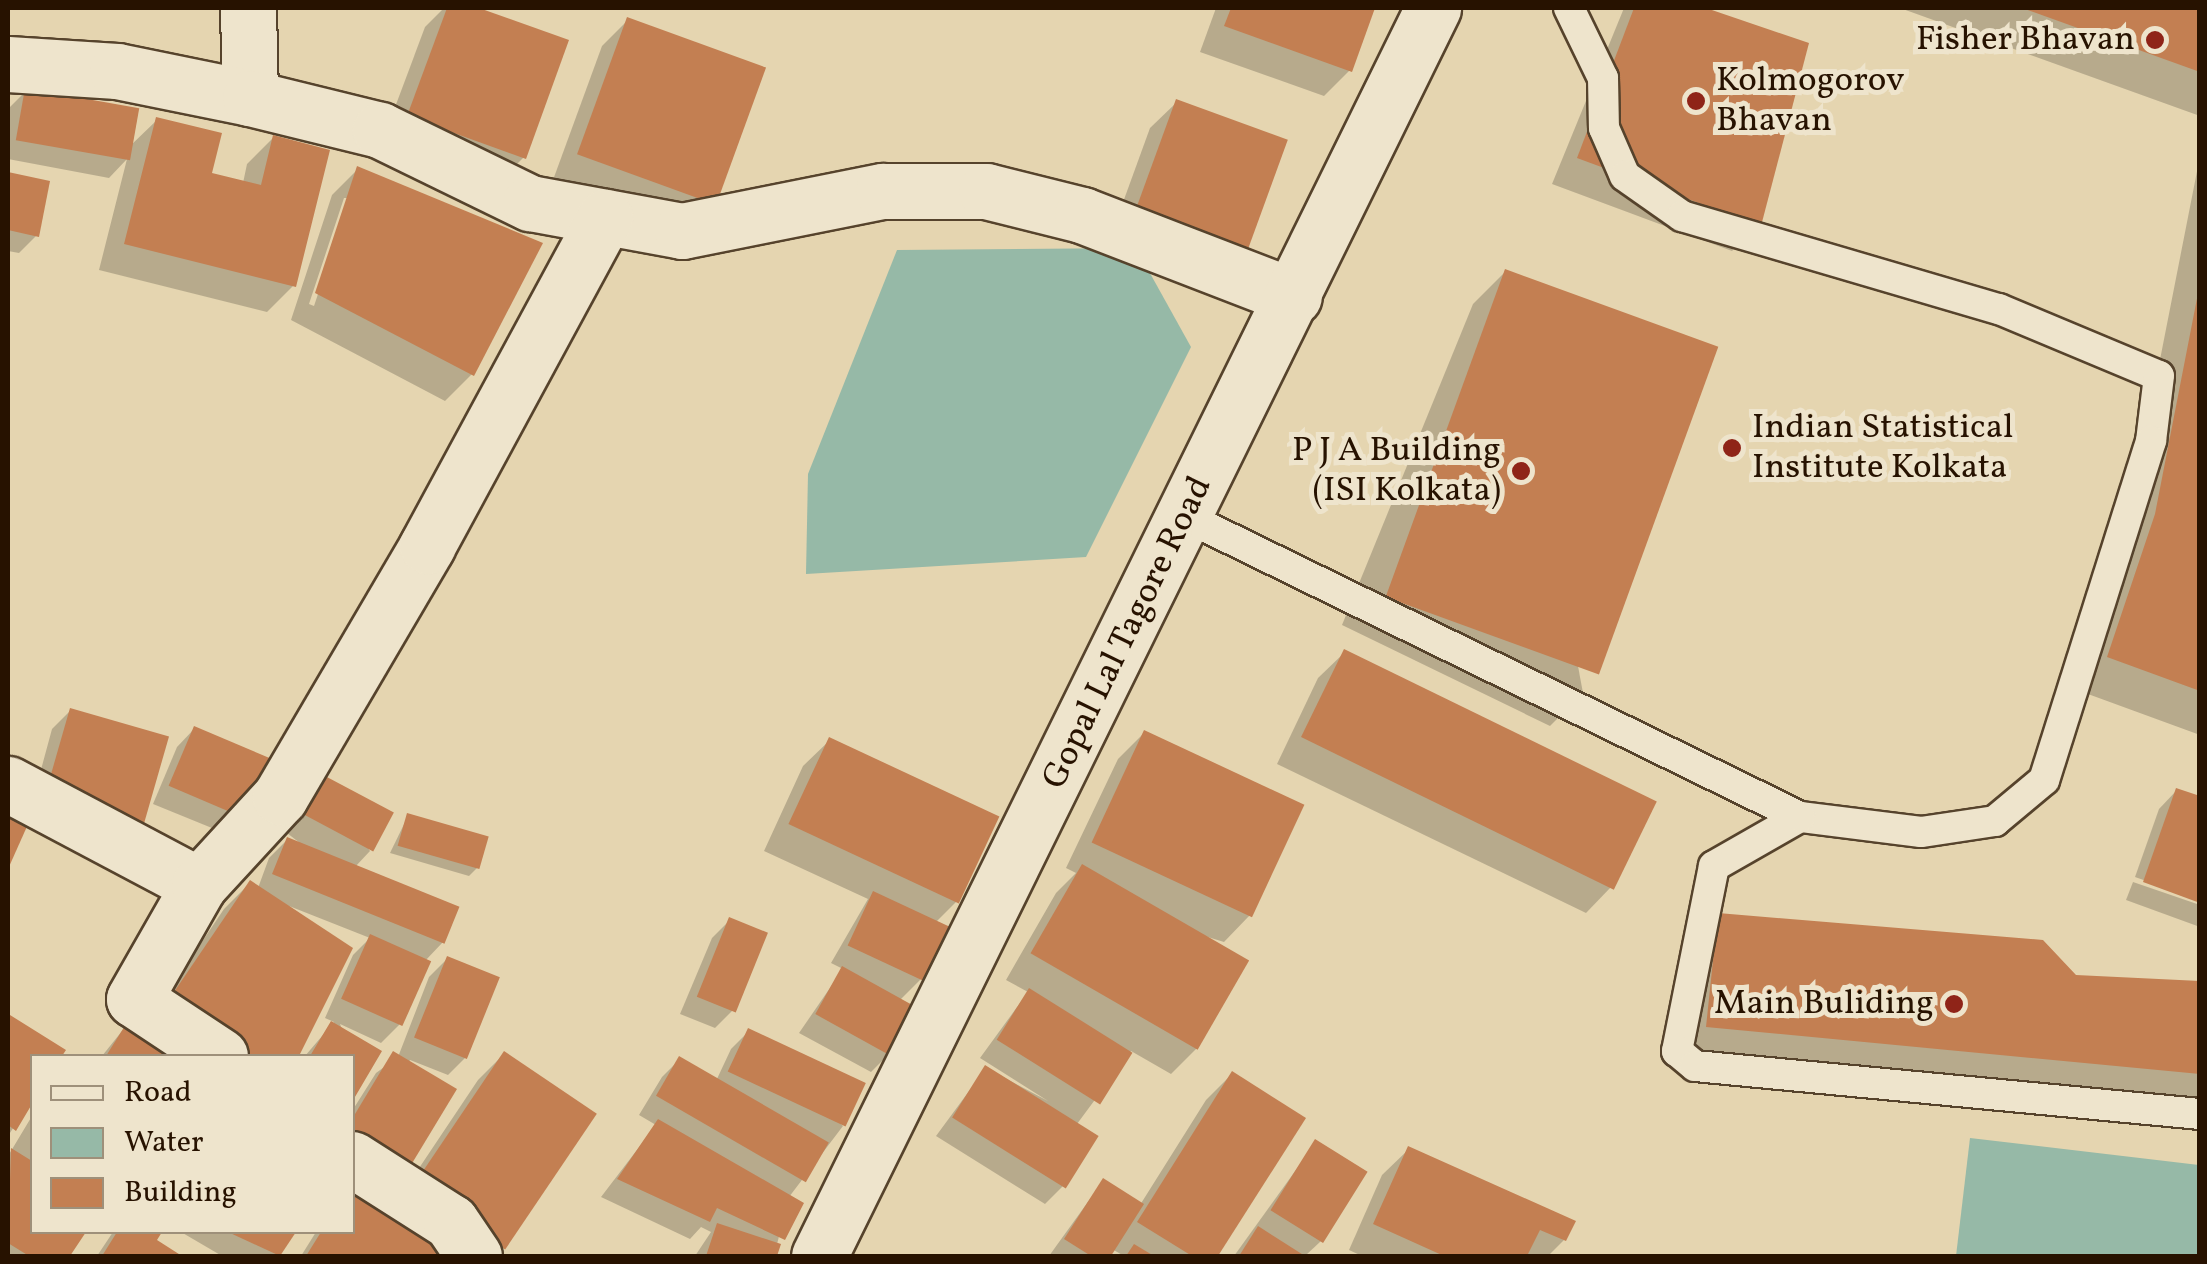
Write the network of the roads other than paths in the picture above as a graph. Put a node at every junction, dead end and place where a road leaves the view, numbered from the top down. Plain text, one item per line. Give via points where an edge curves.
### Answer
1 (248, 8) edge
2 (1432, 8) edge
3 (1569, 8) edge
4 (8, 64) edge
5 (250, 98) junction
6 (605, 217) junction
7 (1294, 297) junction
8 (1186, 516) junction
9 (8, 784) edge
10 (1800, 817) junction
11 (199, 885) junction
12 (217, 1054) edge
13 (2200, 1114) edge
14 (355, 1161) edge
15 (468, 1253) edge
16 (819, 1256) edge

1 - 5 street
2 - 7 street, Gopal Lal Tagore Road
3 - 10 lane via 1603,78 1604,128 1625,176 1682,216 1999,310 2159,376 2151,441 2044,780 1996,821 1921,832
4 - 5 street via 117,71
5 - 6 street via 380,130 530,203
6 - 7 street via 682,231 883,191 986,191 1082,215
6 - 11 street via 427,546 280,796
7 - 8 street, Gopal Lal Tagore Road
8 - 10 lane
8 - 16 street, Gopal Lal Tagore Road
9 - 11 street
10 - 13 lane via 1714,866 1677,1034 1677,1050 1695,1066
11 - 12 street via 134,998
14 - 15 street via 450,1222

